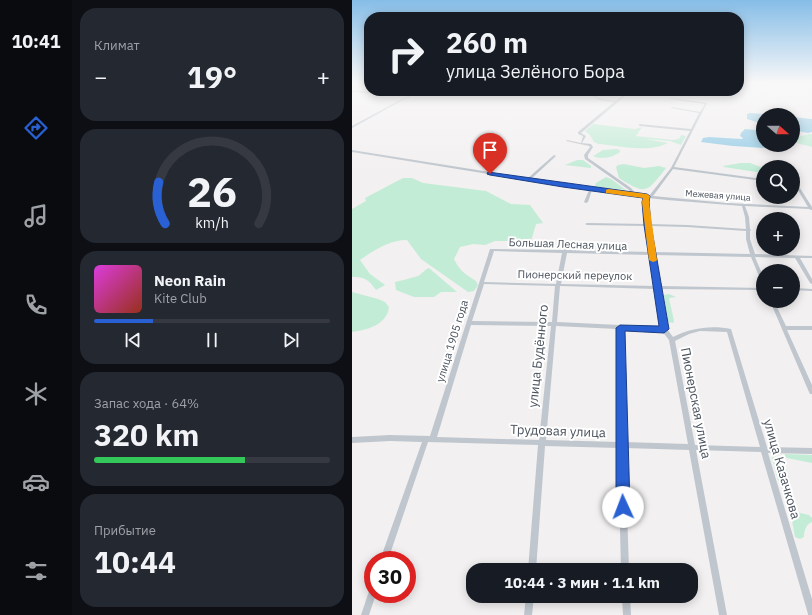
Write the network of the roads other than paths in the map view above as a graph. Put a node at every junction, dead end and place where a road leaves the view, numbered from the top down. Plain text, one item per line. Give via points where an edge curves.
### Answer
1 (379, 113) edge
2 (604, 113) edge
3 (701, 113) edge
4 (640, 125) dead end
5 (352, 127) edge
6 (692, 130) junction
7 (566, 141) dead end
8 (582, 142) junction
9 (352, 151) edge
10 (554, 156) dead end
11 (672, 168) junction
12 (756, 179) edge
13 (528, 180) junction
14 (591, 189) junction
15 (800, 191) edge
16 (634, 194) junction
17 (648, 196) junction
18 (586, 202) dead end
19 (743, 205) junction
20 (811, 209) edge
21 (587, 224) dead end
22 (648, 225) junction
23 (749, 230) junction
24 (567, 241) dead end
25 (492, 250) joint
26 (565, 253) junction
27 (652, 255) junction
28 (752, 255) junction
29 (798, 257) junction
30 (812, 257) edge
31 (756, 264) edge
32 (482, 283) junction
33 (812, 283) edge
34 (558, 285) junction
35 (657, 287) junction
36 (756, 289) edge
37 (800, 289) edge
38 (812, 290) edge
39 (775, 308) edge
40 (471, 323) junction
41 (554, 324) junction
42 (620, 328) junction
43 (784, 328) junction
44 (812, 328) edge
45 (664, 329) junction
46 (672, 340) junction
47 (812, 392) edge
48 (429, 439) junction
49 (352, 440) edge
50 (542, 442) junction
51 (621, 444) junction
52 (692, 447) junction
53 (764, 449) junction
54 (812, 451) edge
55 (387, 551) edge
56 (533, 563) edge
57 (625, 563) edge
58 (369, 603) edge
59 (529, 603) edge
60 (626, 603) edge
61 (812, 614) edge
62 (365, 615) edge
63 (528, 615) edge
64 (627, 615) edge
65 (723, 615) edge

1 - 5 street
2 - 8 street via 579,133 585,136
3 - 6 street
4 - 6 street
6 - 11 street
7 - 8 street
8 - 16 street via 592,146 586,158
9 - 13 street, Межевая улица
10 - 13 street
11 - 12 street
11 - 17 street
13 - 14 street, Межевая улица
14 - 16 street, Межевая улица
14 - 18 street
15 - 20 street
16 - 17 street, Межевая улица
17 - 19 street, Межевая улица
17 - 22 street, Пионерская улица via 645,202
19 - 20 street, Межевая улица
19 - 23 street
21 - 22 street
22 - 23 street
22 - 27 street, Пионерская улица
23 - 28 street
24 - 26 street, улица Будённого
25 - 26 street, Большая Лесная улица
25 - 32 street, улица 1905 года
26 - 27 street, Большая Лесная улица
26 - 34 street, улица Будённого
27 - 28 street, Большая Лесная улица
27 - 35 street, Пионерская улица
28 - 29 street, Большая Лесная улица
28 - 31 street
29 - 30 street, Большая Лесная улица
29 - 33 street
32 - 34 street, Пионерский переулок
32 - 40 street, улица 1905 года
34 - 35 street, Пионерский переулок
34 - 41 street, улица Будённого
35 - 36 street, Пионерский переулок
35 - 45 street, Пионерская улица
37 - 38 street
39 - 43 street
40 - 41 street
40 - 48 street, улица 1905 года
41 - 42 street
41 - 50 street, улица Будённого
42 - 45 street
42 - 51 street
43 - 44 street
43 - 47 street
45 - 46 street, Пионерская улица
46 - 52 street, Пионерская улица
46 - 53 street, улица Казачкова via 697,329 730,330
48 - 49 street, Трудовая улица
48 - 50 street, Трудовая улица
48 - 55 street, улица 1905 года
50 - 51 street, Трудовая улица
50 - 56 street, улица Будённого
51 - 52 street, Трудовая улица
51 - 57 street
52 - 53 street, Трудовая улица
52 - 65 street, Пионерская улица
53 - 54 street, Трудовая улица
53 - 61 street, улица Казачкова
58 - 62 street
59 - 63 street
60 - 64 street

